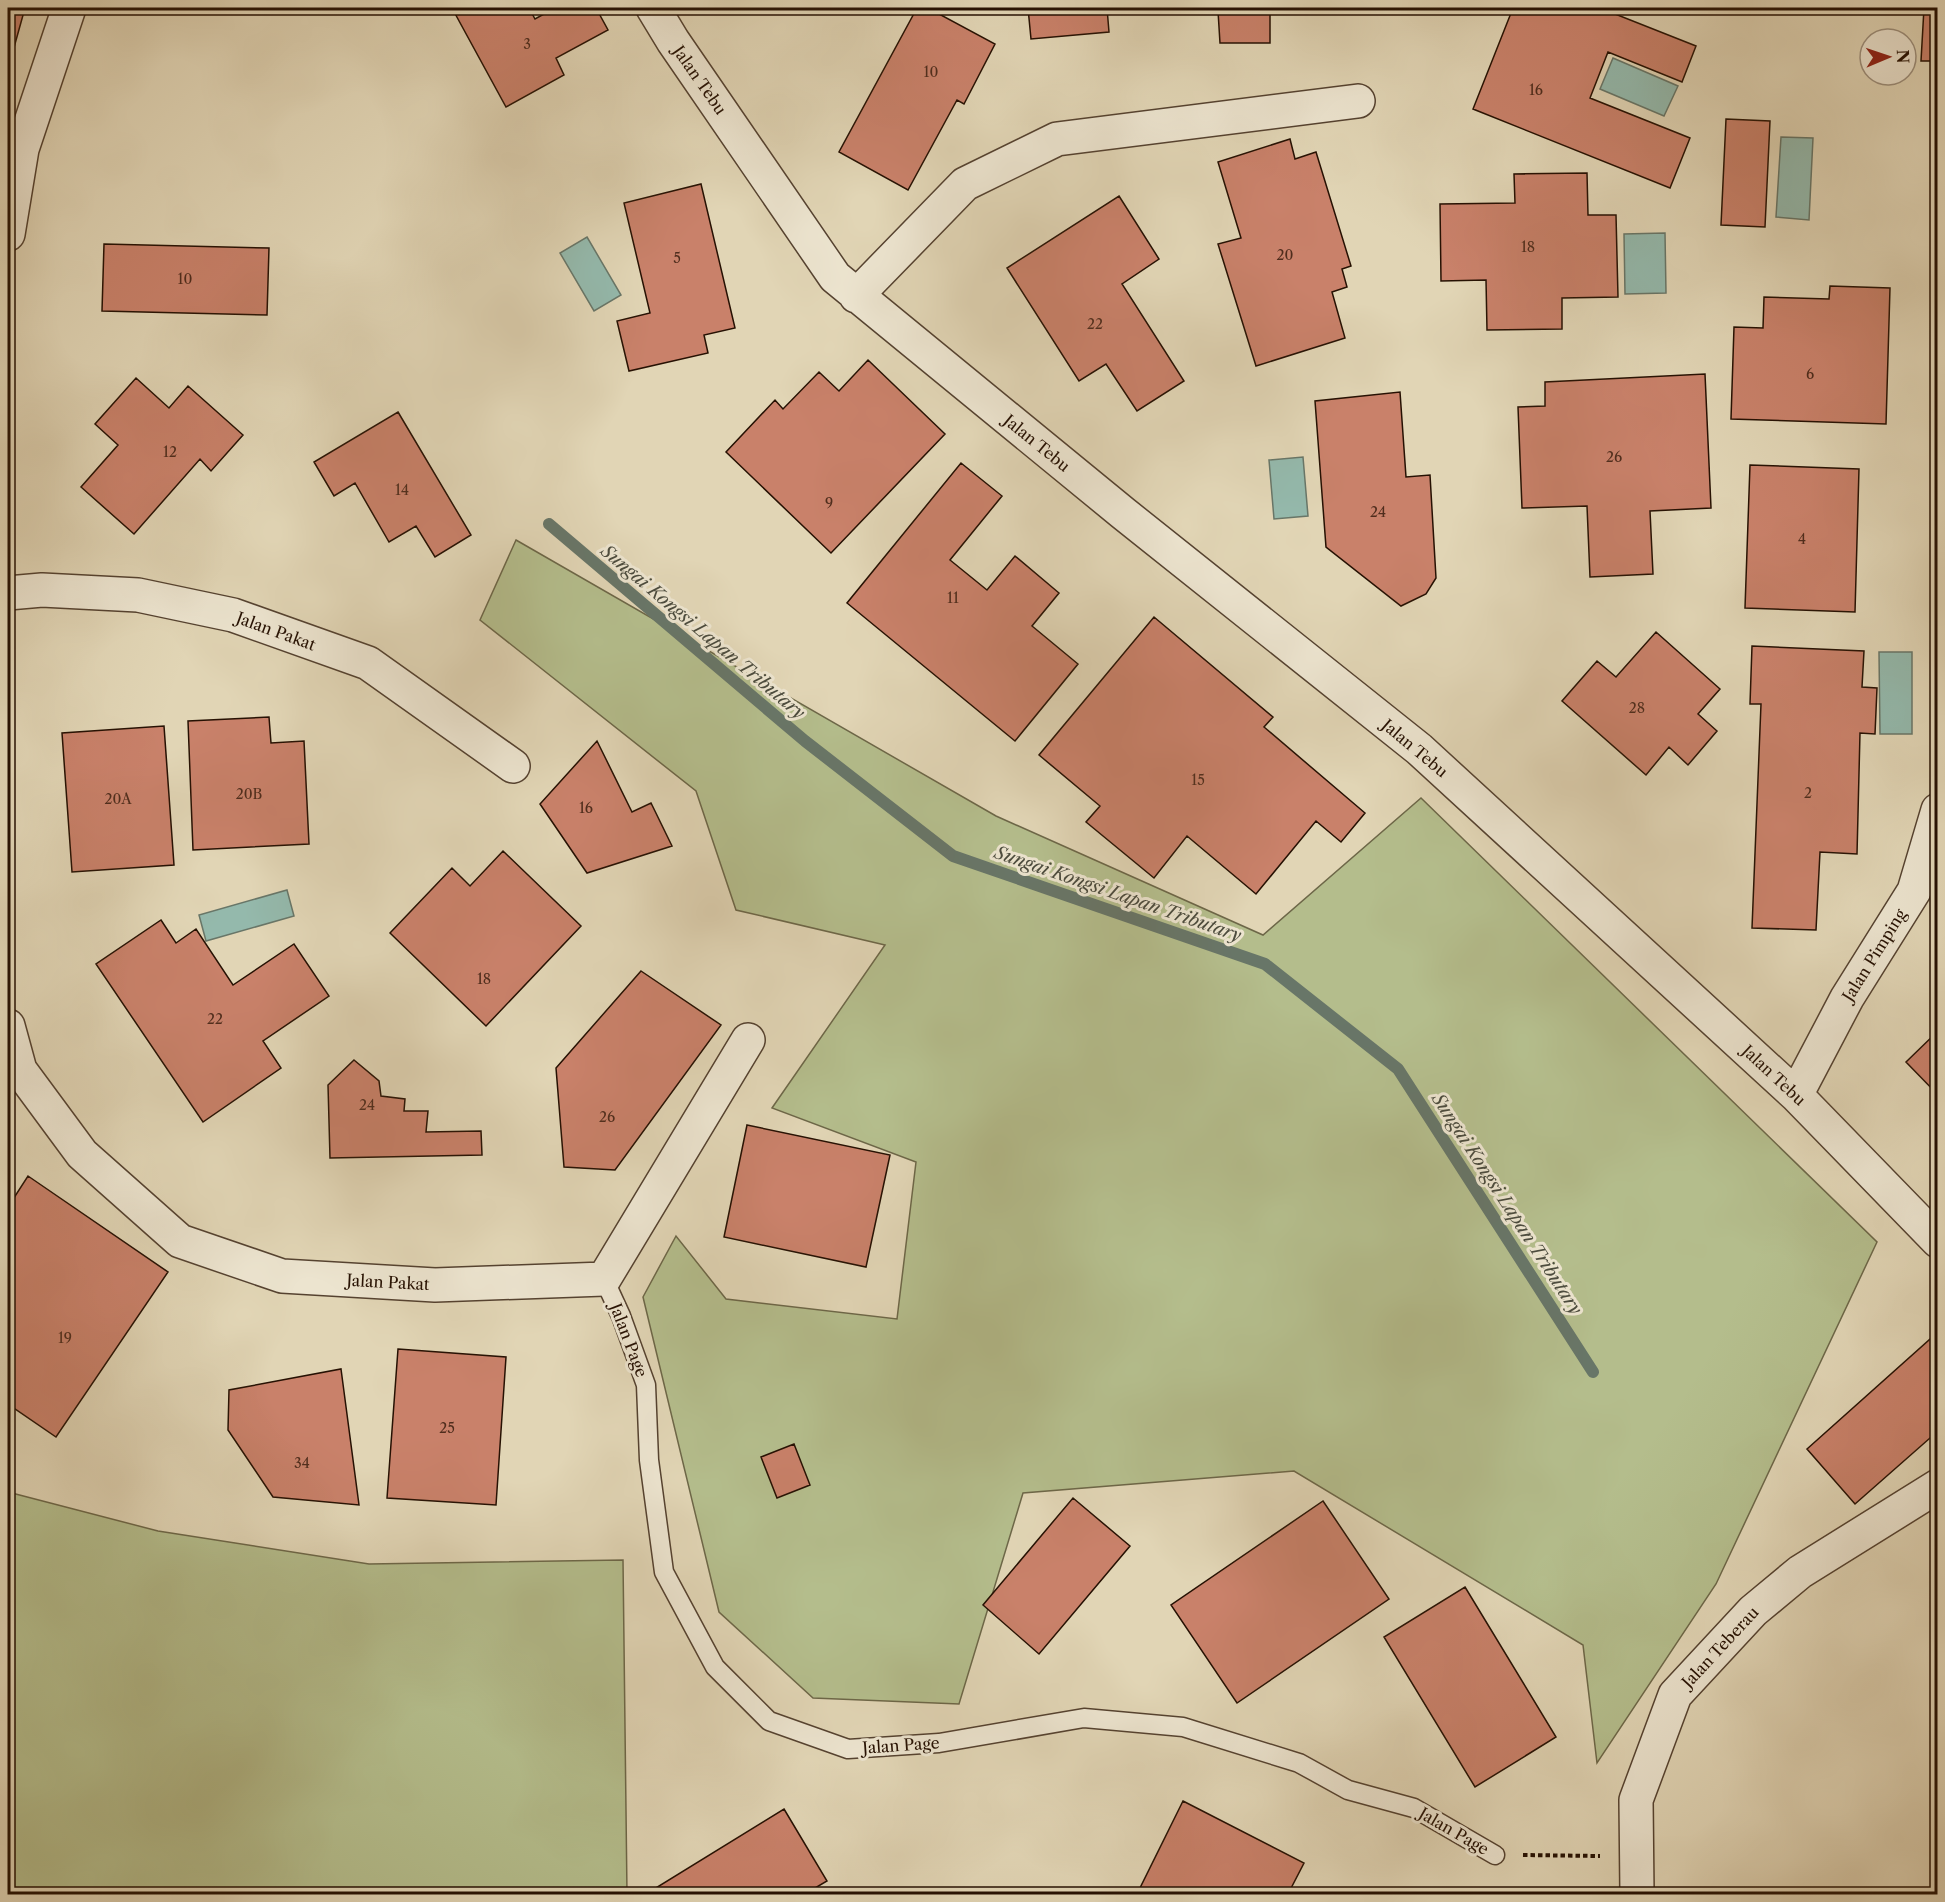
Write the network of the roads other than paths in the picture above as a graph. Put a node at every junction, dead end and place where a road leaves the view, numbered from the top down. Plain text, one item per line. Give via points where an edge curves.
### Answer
1 (69, 8) edge
2 (652, 8) edge
3 (1358, 101) dead end
4 (8, 234) edge
5 (856, 296) junction
6 (8, 593) edge
7 (513, 766) dead end
8 (1938, 810) edge
9 (8, 1026) edge
10 (748, 1040) dead end
11 (1796, 1095) junction
12 (1938, 1241) edge
13 (604, 1279) junction
14 (1938, 1486) edge
15 (1496, 1855) road end
16 (1637, 1894) edge

1 - 4 street via 22,149
2 - 5 street, Jalan Tebu via 835,277
3 - 5 street via 1057,139 965,184
5 - 11 street, Jalan Tebu via 1419,749
6 - 7 street, Jalan Pakat via 42,590 138,595 233,615 368,663
8 - 11 street, Jalan Pimping via 1914,891 1847,998
9 - 13 street, Jalan Pakat via 20,1070 82,1154 180,1241 282,1276 435,1285
10 - 13 street
11 - 12 street, Jalan Tebu
13 - 15 lane, Jalan Page via 646,1385 649,1461 664,1572 715,1667 769,1721 848,1749 939,1743 1084,1718 1183,1727 1299,1763 1348,1790 1414,1808
14 - 16 street, Jalan Teberau via 1800,1572 1753,1611 1675,1695 1636,1800

